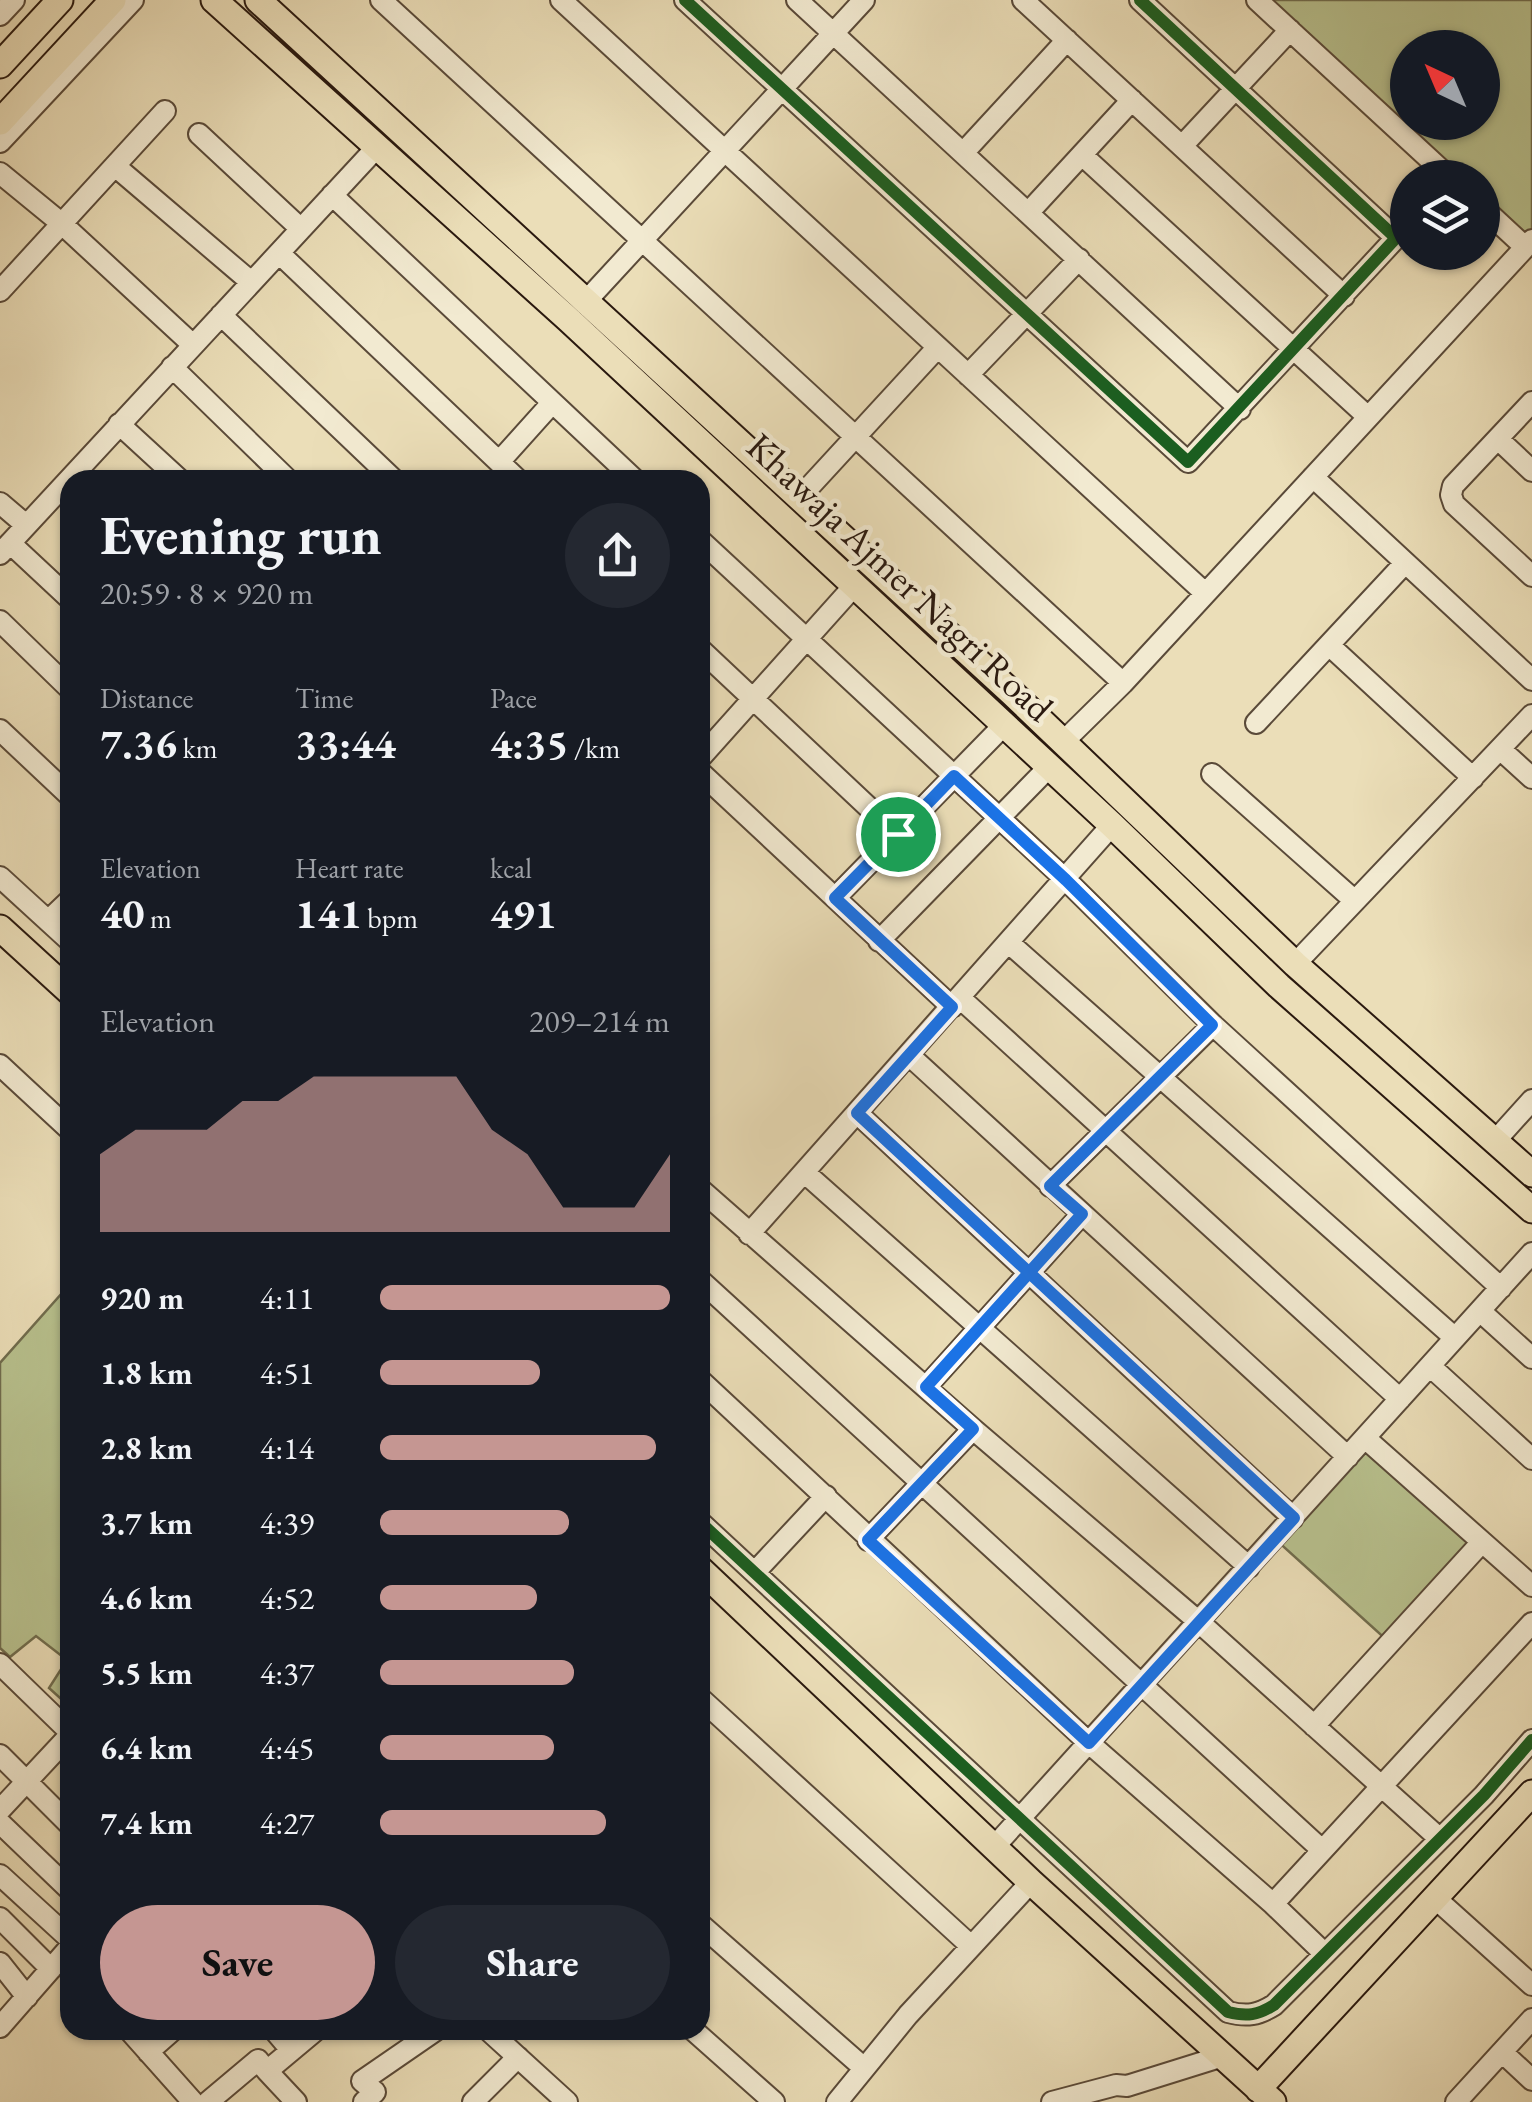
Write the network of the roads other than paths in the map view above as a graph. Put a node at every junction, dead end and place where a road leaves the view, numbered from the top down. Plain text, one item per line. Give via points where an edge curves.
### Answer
1 (14, 0) edge
2 (60, 0) edge
3 (113, 0) edge
4 (133, 0) edge
5 (214, 0) edge
6 (258, 0) edge
7 (381, 0) edge
8 (561, 0) edge
9 (684, 0) edge
10 (797, 0) edge
11 (864, 0) edge
12 (1024, 0) edge
13 (1140, 0) edge
14 (1257, 0) edge
15 (0, 15) edge
16 (1290, 30) junction
17 (833, 33) junction
18 (1066, 40) junction
19 (0, 65) edge
20 (1236, 88) junction
21 (782, 90) junction
22 (1132, 100) junction
23 (165, 110) dead end
24 (0, 122) edge
25 (200, 134) dead end
26 (0, 142) edge
27 (378, 146) junction
28 (1182, 146) junction
29 (725, 151) junction
30 (962, 152) junction
31 (1082, 155) junction
32 (1431, 160) edge
33 (116, 166) junction
34 (0, 173) edge
35 (332, 195) junction
36 (1028, 213) junction
37 (1500, 221) edge
38 (60, 223) junction
39 (301, 229) junction
40 (642, 240) junction
41 (1529, 243) edge
42 (279, 252) junction
43 (1079, 260) junction
44 (251, 282) junction
45 (0, 291) edge
46 (1344, 296) junction
47 (588, 300) junction
48 (221, 315) junction
49 (1026, 315) junction
50 (193, 345) junction
51 (938, 347) junction
52 (1294, 350) junction
53 (172, 367) junction
54 (968, 375) junction
55 (1532, 402) edge
56 (552, 403) junction
57 (1240, 409) junction
58 (1368, 417) junction
59 (120, 424) junction
60 (856, 438) junction
61 (1498, 439) junction
62 (500, 462) junction
63 (78, 470) edge
64 (169, 470) edge
65 (278, 470) edge
66 (384, 470) edge
67 (508, 470) edge
68 (624, 470) edge
69 (1532, 470) edge
70 (1313, 477) junction
71 (60, 489) edge
72 (800, 497) junction
73 (0, 503) edge
74 (26, 525) junction
75 (5, 548) edge
76 (710, 549) edge
77 (1405, 563) junction
78 (1532, 576) edge
79 (854, 586) junction
80 (60, 590) edge
81 (1206, 593) junction
82 (926, 615) junction
83 (0, 622) edge
84 (907, 634) junction
85 (807, 639) junction
86 (1329, 645) junction
87 (710, 658) edge
88 (60, 679) edge
89 (1532, 680) edge
90 (1122, 682) junction
91 (753, 699) junction
92 (1532, 715) edge
93 (1256, 724) dead end
94 (1003, 726) junction
95 (0, 730) edge
96 (1062, 744) junction
97 (710, 747) edge
98 (1500, 749) junction
99 (1048, 768) junction
100 (1212, 774) dead end
101 (954, 776) junction
102 (1473, 778) junction
103 (1532, 778) edge
104 (710, 781) edge
105 (60, 787) edge
106 (999, 818) junction
107 (1112, 825) junction
108 (898, 834) junction
109 (1174, 848) junction
110 (1156, 868) junction
111 (0, 876) edge
112 (1066, 880) junction
113 (835, 898) junction
114 (1356, 901) junction
115 (60, 910) edge
116 (48, 921) junction
117 (0, 928) edge
118 (60, 932) edge
119 (880, 941) junction
120 (1009, 943) junction
121 (1294, 964) junction
122 (60, 983) edge
123 (956, 1002) junction
124 (1212, 1025) junction
125 (909, 1055) junction
126 (0, 1065) edge
127 (1160, 1077) junction
128 (1532, 1100) edge
129 (857, 1113) junction
130 (60, 1121) edge
131 (1106, 1130) junction
132 (1495, 1141) junction
133 (804, 1172) junction
134 (1532, 1174) edge
135 (1050, 1186) junction
136 (710, 1197) edge
137 (1532, 1210) edge
138 (1082, 1214) junction
139 (749, 1234) junction
140 (1532, 1254) edge
141 (1028, 1272) junction
142 (1501, 1288) junction
143 (710, 1289) edge
144 (1480, 1311) junction
145 (979, 1327) junction
146 (1456, 1338) junction
147 (1532, 1358) edge
148 (1430, 1366) junction
149 (926, 1387) junction
150 (710, 1389) edge
151 (1400, 1399) junction
152 (973, 1429) junction
153 (1365, 1438) junction
154 (1348, 1457) junction
155 (1532, 1459) edge
156 (921, 1485) junction
157 (826, 1496) junction
158 (1294, 1518) junction
159 (710, 1531) edge
160 (868, 1540) junction
161 (1482, 1542) junction
162 (1249, 1567) junction
163 (756, 1572) junction
164 (710, 1578) edge
165 (1532, 1586) edge
166 (1200, 1622) junction
167 (1532, 1622) edge
168 (0, 1664) edge
169 (1141, 1686) junction
170 (710, 1707) edge
171 (60, 1723) edge
172 (1314, 1726) junction
173 (1532, 1740) edge
174 (60, 1743) edge
175 (1089, 1743) junction
176 (0, 1755) edge
177 (25, 1780) junction
178 (1381, 1787) junction
179 (1532, 1792) edge
180 (0, 1810) edge
181 (60, 1815) edge
182 (1020, 1818) junction
183 (0, 1823) edge
184 (1440, 1838) junction
185 (994, 1847) junction
186 (1322, 1850) junction
187 (0, 1874) edge
188 (60, 1880) edge
189 (1031, 1882) junction
190 (1435, 1898) junction
191 (1273, 1904) junction
192 (0, 1918) edge
193 (60, 1930) edge
194 (710, 1933) edge
195 (971, 1946) junction
196 (1325, 1954) junction
197 (60, 1961) edge
198 (0, 1964) edge
199 (60, 1964) edge
200 (1532, 1984) edge
201 (27, 1996) junction
202 (1532, 2019) edge
203 (0, 2027) edge
204 (138, 2040) edge
205 (162, 2040) edge
206 (282, 2040) edge
207 (304, 2040) edge
208 (421, 2040) edge
209 (499, 2040) edge
210 (703, 2040) edge
211 (291, 2050) junction
212 (148, 2052) junction
213 (1502, 2052) junction
214 (1223, 2056) junction
215 (518, 2057) junction
216 (864, 2068) junction
217 (266, 2071) junction
218 (1532, 2080) edge
219 (1261, 2098) edge
220 (193, 2102) edge
221 (208, 2102) edge
222 (296, 2102) edge
223 (364, 2102) edge
224 (473, 2102) edge
225 (568, 2102) edge
226 (774, 2102) edge
227 (837, 2102) edge
228 (1052, 2102) edge
229 (1456, 2102) edge

1 - 15 street
2 - 19 main road
3 - 24 main road
4 - 26 street
5 - 27 main road, Khawaja Ajmer Nagri Road
6 - 47 main road, Khawaja Ajmer Nagri Road
7 - 40 street
8 - 29 street
9 - 21 street
10 - 17 street
11 - 17 street
12 - 18 street
13 - 20 street
14 - 16 street
16 - 20 street
16 - 32 street
17 - 21 street
17 - 30 street
18 - 22 street
18 - 30 street
20 - 28 street
20 - 46 street via 1396,235
21 - 29 street
21 - 49 street
22 - 28 street
22 - 31 street
23 - 33 street
25 - 39 street
27 - 35 street
27 - 79 main road, Khawaja Ajmer Nagri Road
28 - 46 street
29 - 40 street
29 - 51 street
30 - 36 street
31 - 36 street
31 - 52 street
33 - 38 street
33 - 44 street
34 - 38 street
35 - 39 street
35 - 56 street
36 - 43 street
37 - 41 street
38 - 45 street
38 - 50 street
39 - 42 street
40 - 47 street
40 - 60 street
41 - 58 street
42 - 44 street
42 - 62 street
43 - 49 street
43 - 57 street
44 - 48 street
46 - 52 street
47 - 72 main road, Khawaja Ajmer Nagri Road
48 - 50 street
48 - 66 street
49 - 54 street
49 - 57 street via 1183,460 1194,458
50 - 53 street
51 - 54 street
51 - 60 street
52 - 57 street
52 - 58 street
53 - 59 street
53 - 65 street
54 - 81 street
55 - 61 street
56 - 62 street
56 - 68 street
58 - 70 street
59 - 63 street
59 - 64 street
60 - 72 street
60 - 90 street
61 - 69 street
61 - 78 street via 1451,495
62 - 67 street
70 - 77 street
70 - 81 street
71 - 74 street
72 - 82 main road, Khawaja Ajmer Nagri Road
73 - 74 street
74 - 75 street
75 - 80 street
76 - 85 street
77 - 86 street
77 - 89 street
79 - 84 main road, Khawaja Ajmer Nagri Road
79 - 85 street
81 - 90 street
82 - 84 main road
82 - 96 main road, Khawaja Ajmer Nagri Road
83 - 88 street
84 - 94 main road, Khawaja Ajmer Nagri Road
85 - 91 street
85 - 101 street
86 - 93 street
86 - 102 street
87 - 91 street
90 - 96 street
91 - 97 street
91 - 108 street
92 - 98 street
94 - 99 main road, Khawaja Ajmer Nagri Road
94 - 101 street
95 - 105 street
96 - 109 main road, Khawaja Ajmer Nagri Road
98 - 102 street
98 - 103 street
99 - 106 street
99 - 107 main road, Khawaja Ajmer Nagri Road
100 - 114 street
101 - 106 street
101 - 108 street
102 - 114 street
104 - 113 street
106 - 112 street
106 - 119 street
107 - 110 main road, Khawaja Ajmer Nagri Road
107 - 112 street
108 - 113 street
109 - 110 main road
109 - 121 main road, Khawaja Ajmer Nagri Road
110 - 137 main road, Khawaja Ajmer Nagri Road
111 - 116 street
112 - 120 street
112 - 124 street
113 - 119 street
114 - 121 street
115 - 116 street
116 - 118 street
117 - 122 main road
119 - 123 street
120 - 123 street
120 - 127 street
121 - 132 main road, Khawaja Ajmer Nagri Road
123 - 125 street
123 - 131 street
124 - 127 street
124 - 142 street
125 - 129 street
125 - 135 street
126 - 130 street
127 - 131 street
127 - 146 street
128 - 132 street
129 - 133 street
129 - 141 street
131 - 135 street
131 - 151 street
132 - 134 main road, Khawaja Ajmer Nagri Road
133 - 139 street
133 - 145 street
135 - 138 street
136 - 139 street
138 - 141 street
138 - 154 street
139 - 149 street
140 - 142 street
141 - 145 street
141 - 158 street
142 - 144 street
143 - 156 street
144 - 146 street
144 - 147 street
145 - 149 street
145 - 162 street
146 - 148 street
148 - 151 street
148 - 155 street
149 - 152 street
150 - 157 street
151 - 153 street
152 - 156 street
152 - 166 street
153 - 154 street
153 - 161 street
154 - 158 street
156 - 160 street
156 - 169 street
157 - 160 street
157 - 163 street
158 - 162 street
159 - 163 street
160 - 175 street
161 - 165 street
161 - 172 street
162 - 166 street
163 - 182 street
164 - 185 main road
166 - 169 street
166 - 172 street
167 - 178 street
168 - 171 street
169 - 175 street
169 - 186 street
170 - 195 street
172 - 178 street
173 - 184 street
174 - 177 street
175 - 182 street
175 - 191 street
176 - 177 street
177 - 180 street
177 - 181 street
178 - 184 street
178 - 186 street
179 - 190 main road
182 - 185 street
182 - 196 street via 1228,2012 1260,2014
183 - 188 street
184 - 196 street
185 - 189 main road
186 - 191 street
187 - 193 street
189 - 195 street
189 - 214 main road
190 - 200 street
190 - 219 main road
191 - 196 street
192 - 197 street
194 - 216 street
195 - 216 street
198 - 201 street
199 - 201 street
201 - 203 street
202 - 213 street
204 - 212 street
205 - 212 street
206 - 211 street
207 - 211 street
208 - 223 street via 362,2081 375,2092
209 - 215 street
210 - 226 street
211 - 217 street
212 - 220 street
213 - 218 street
213 - 229 street
214 - 219 main road
214 - 228 street
215 - 224 street
215 - 225 street
216 - 227 street
217 - 221 street via 258,2060
217 - 222 street

